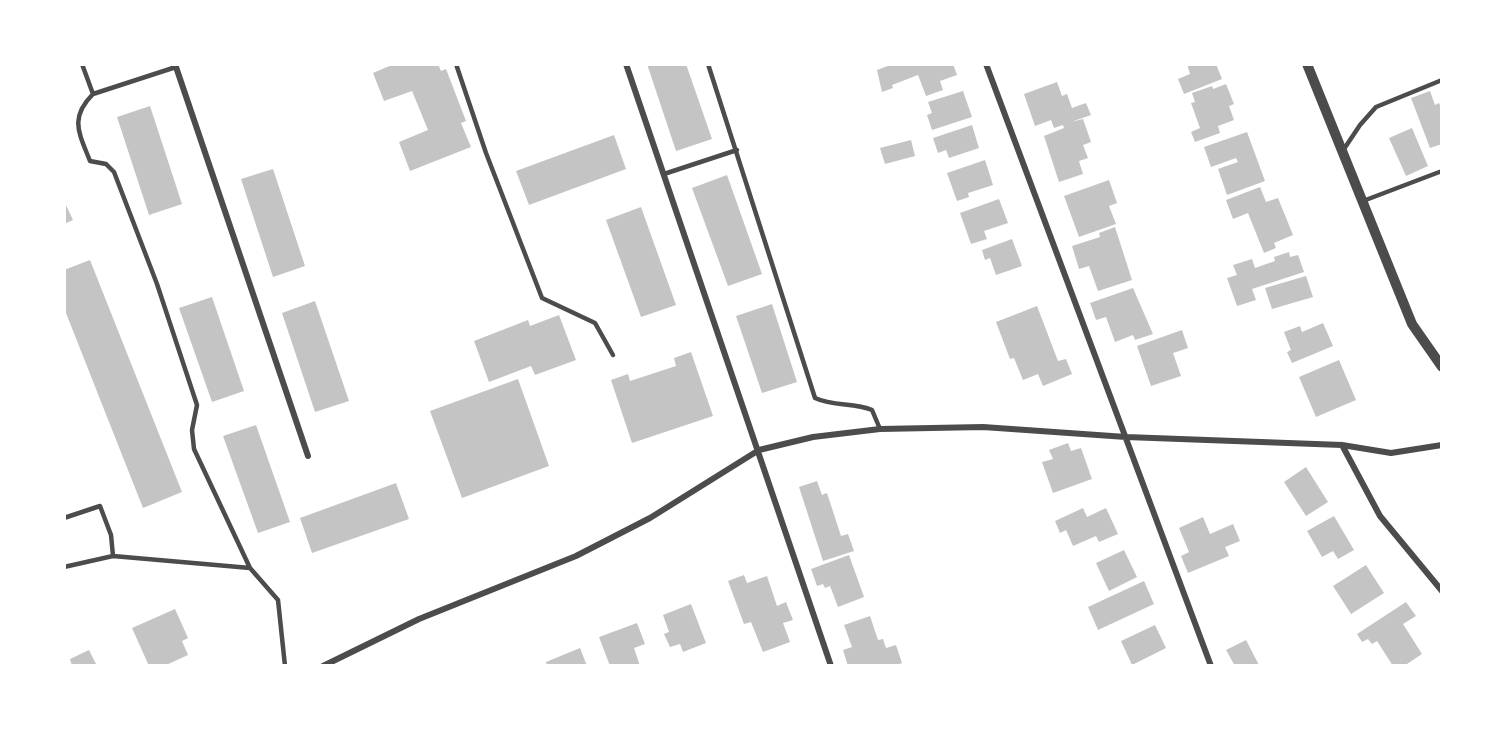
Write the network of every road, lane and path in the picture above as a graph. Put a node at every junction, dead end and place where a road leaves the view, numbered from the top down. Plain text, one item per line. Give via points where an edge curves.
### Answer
1 (82, 64) edge
2 (456, 64) edge
3 (626, 64) edge
4 (708, 64) edge
5 (986, 64) edge
6 (1307, 64) edge
7 (176, 66) edge
8 (1442, 80) edge
9 (93, 94) junction
10 (737, 150) junction
11 (1342, 151) junction
12 (1442, 171) edge
13 (664, 174) junction
14 (1363, 201) junction
15 (613, 355) dead end
16 (1442, 367) edge
17 (880, 429) junction
18 (1126, 437) junction
19 (1342, 445) junction
20 (1442, 445) edge
21 (759, 450) junction
22 (308, 456) dead end
23 (64, 518) edge
24 (113, 556) junction
25 (64, 567) edge
26 (250, 568) junction
27 (1442, 591) edge
28 (285, 666) edge
29 (323, 666) edge
30 (831, 666) edge
31 (1211, 666) edge

1 - 9 lane
2 - 15 lane via 542,298 595,323
3 - 13 street
4 - 10 lane
5 - 18 street
6 - 11 street
7 - 9 lane
7 - 22 street
8 - 11 lane via 1376,107
9 - 26 lane via 82,105 76,126 90,161 106,164 114,172 158,284 197,405 192,430 194,449
10 - 13 lane
10 - 17 lane via 816,398 831,405 872,410
11 - 14 street
12 - 14 lane
13 - 21 street
14 - 16 street via 1412,324
17 - 18 street via 983,427
17 - 21 street via 813,437
18 - 19 street
18 - 31 street
19 - 20 street via 1391,453
19 - 27 street via 1380,516
21 - 29 street via 650,518 576,556 419,619
21 - 30 street
23 - 24 lane via 100,506 111,535
24 - 25 lane
24 - 26 lane
26 - 28 lane via 278,600

